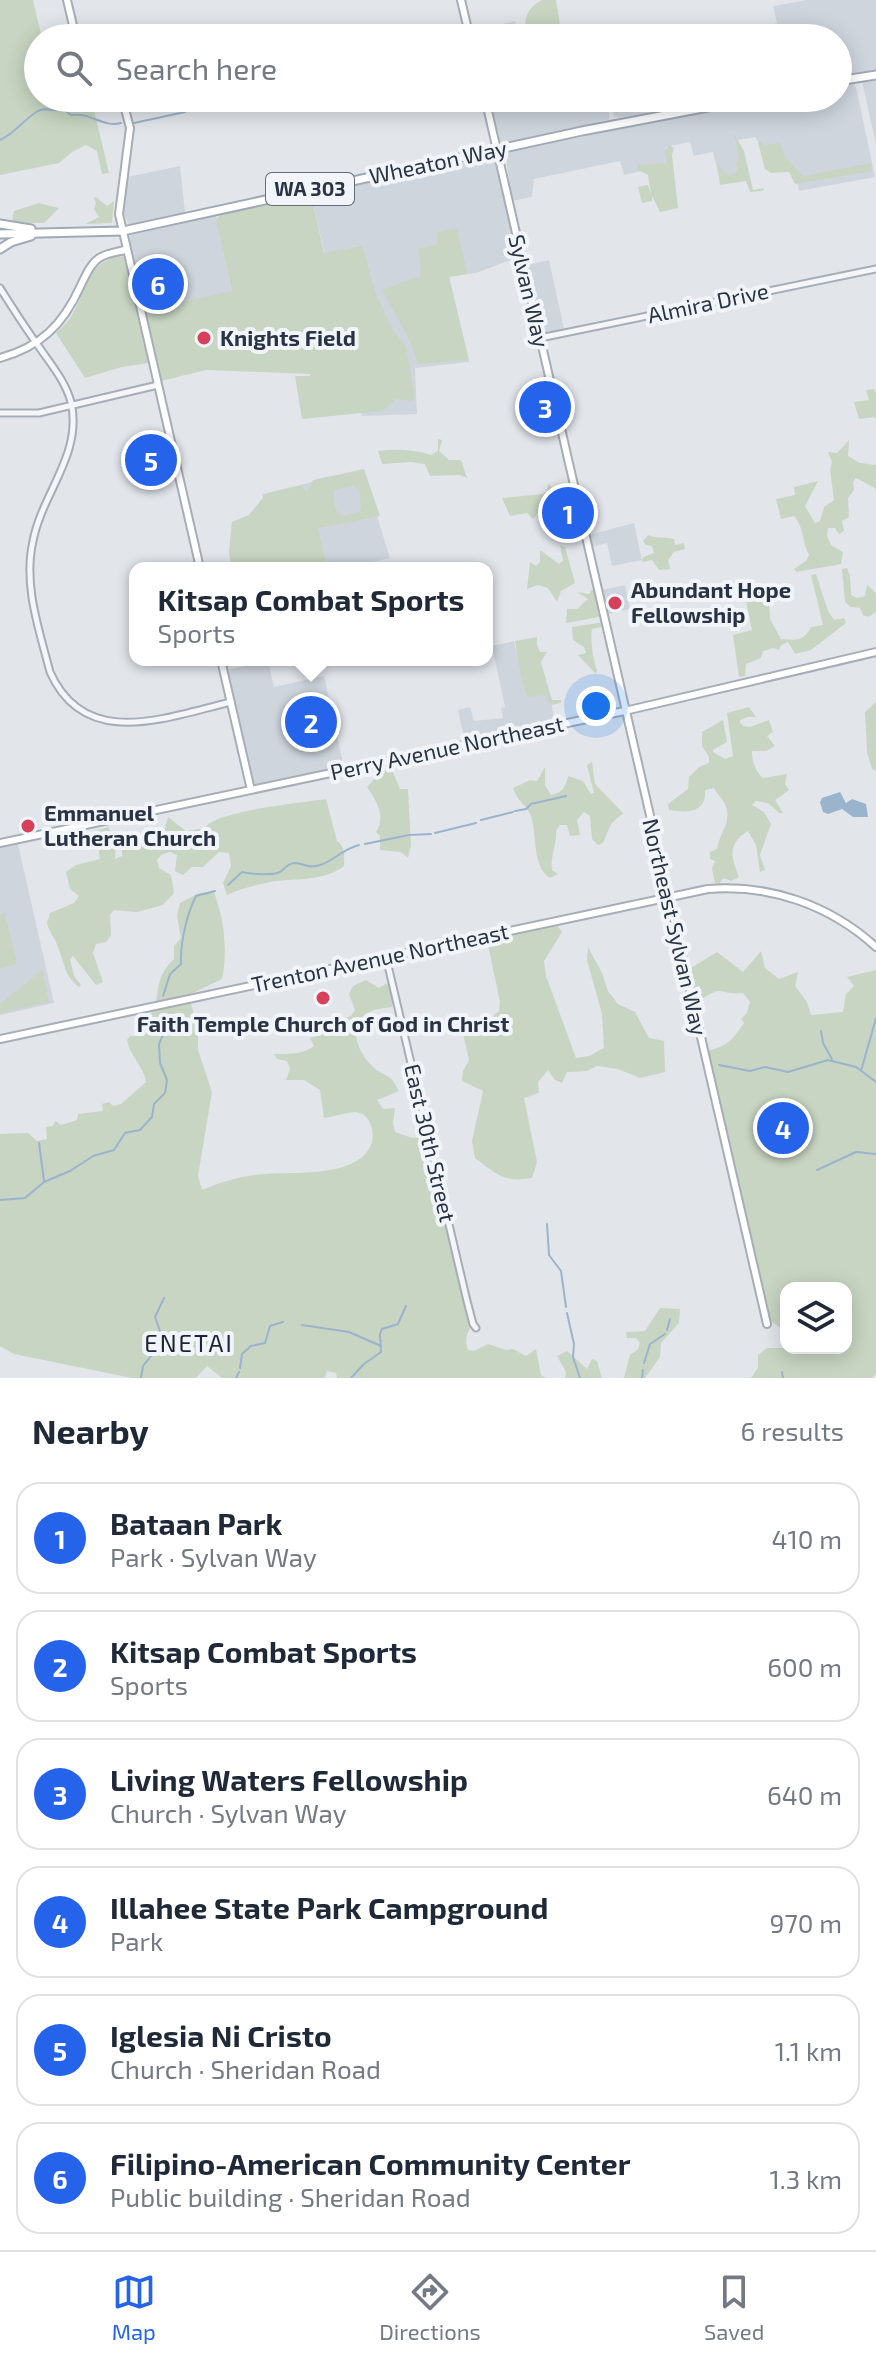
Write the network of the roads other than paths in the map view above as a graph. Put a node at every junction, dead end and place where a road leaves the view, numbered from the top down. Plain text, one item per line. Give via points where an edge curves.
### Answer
1 (67, 0) edge
2 (461, 0) edge
3 (73, 24) edge
4 (467, 24) edge
5 (876, 75) edge
6 (852, 79) edge
7 (126, 112) edge
8 (488, 112) edge
9 (686, 112) edge
10 (497, 150) junction
11 (0, 224) edge
12 (123, 231) junction
13 (44, 233) junction
14 (57, 233) junction
15 (0, 234) edge
16 (0, 249) edge
17 (125, 250) junction
18 (876, 269) edge
19 (133, 274) junction
20 (0, 288) edge
21 (540, 338) junction
22 (36, 344) junction
23 (0, 358) edge
24 (158, 385) junction
25 (72, 405) junction
26 (0, 413) edge
27 (584, 530) joint
28 (199, 562) edge
29 (876, 652) edge
30 (222, 666) edge
31 (231, 702) junction
32 (625, 711) junction
33 (251, 790) junction
34 (0, 843) edge
35 (668, 896) junction
36 (876, 947) edge
37 (386, 957) junction
38 (0, 1039) edge
39 (767, 1324) dead end
40 (476, 1328) dead end

1 - 3 main road
2 - 4 main road
5 - 6 main road
7 - 12 main road via 129,124 118,208
8 - 10 main road, Sylvan Way
9 - 10 main road, Wheaton Way / WA 303
10 - 12 main road, Wheaton Way / WA 303
10 - 21 main road, Sylvan Way
11 - 14 main road
12 - 14 main road, WA 303
12 - 17 main road
12 - 19 main road
13 - 14 main road, WA 303
13 - 15 main road, WA 303
13 - 16 main road
17 - 19 main road
17 - 22 main road via 95,262 65,316
18 - 21 street, Almira Drive
19 - 24 main road
20 - 22 street
21 - 27 main road, Sylvan Way
22 - 23 main road
22 - 25 street via 62,380
24 - 25 street
24 - 28 main road
25 - 26 street via 22,415
25 - 31 street via 69,453 33,536 29,571 55,685 76,708 109,722 133,724
27 - 32 main road, Northeast Sylvan Way
29 - 32 main road, Perry Avenue Northeast
30 - 31 main road
31 - 33 main road
32 - 33 main road, Perry Avenue Northeast
32 - 35 main road, Northeast Sylvan Way
33 - 34 main road, Perry Avenue Northeast
35 - 36 main road, Trenton Avenue Northeast via 713,888 783,895 825,912
35 - 37 main road, Trenton Avenue Northeast
35 - 39 main road, Northeast Sylvan Way
37 - 38 main road, Trenton Avenue Northeast
37 - 40 street, East 30th Street

